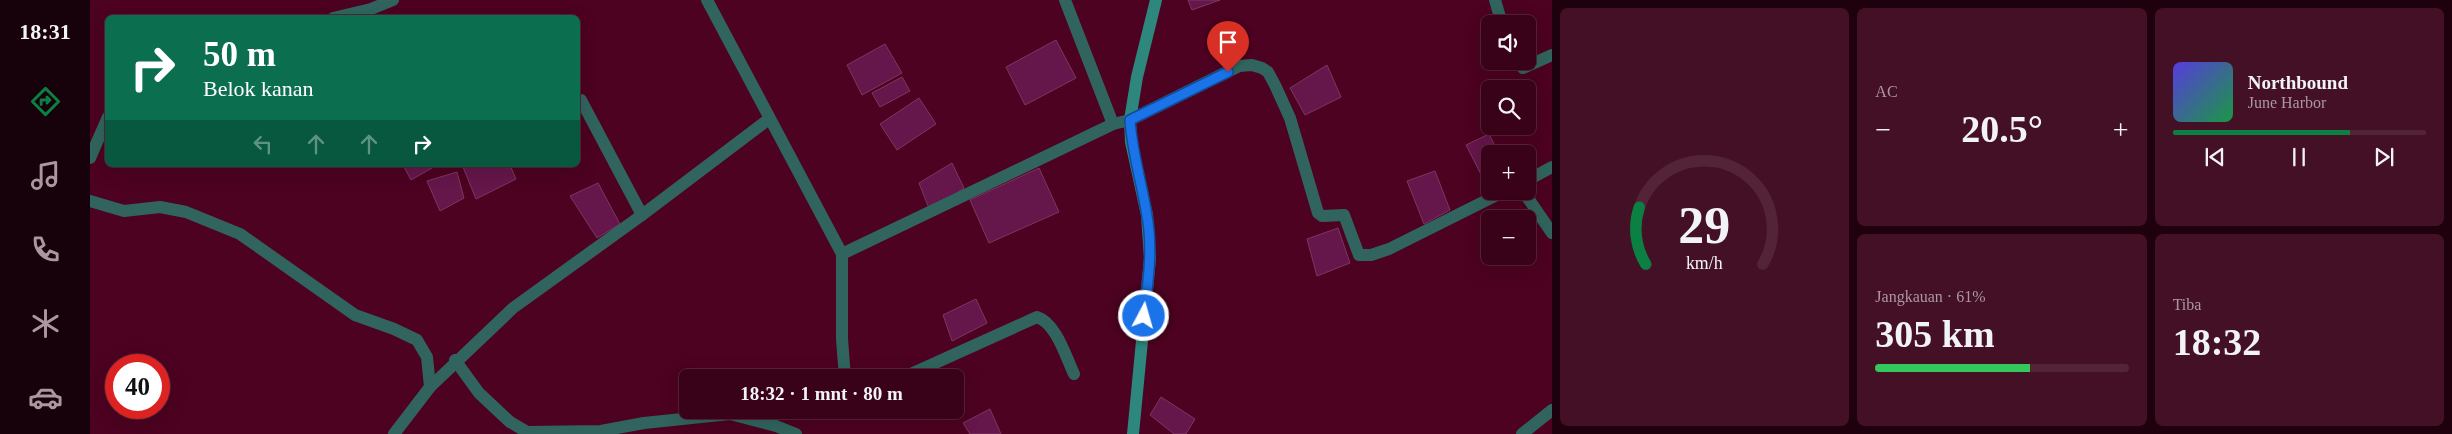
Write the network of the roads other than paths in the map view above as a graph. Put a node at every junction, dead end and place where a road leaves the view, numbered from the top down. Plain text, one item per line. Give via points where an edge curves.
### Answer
1 (393, 0) edge
2 (707, 0) edge
3 (1065, 0) edge
4 (1156, 0) edge
5 (1495, 0) edge
6 (346, 15) edge
7 (1499, 15) edge
8 (1552, 55) edge
9 (1536, 62) edge
10 (581, 100) dead end
11 (769, 119) junction
12 (1130, 120) junction
13 (105, 124) edge
14 (1113, 124) junction
15 (90, 158) edge
16 (1552, 166) edge
17 (1536, 175) edge
18 (1487, 200) edge
19 (1530, 200) edge
20 (90, 201) edge
21 (642, 215) junction
22 (1552, 233) edge
23 (842, 254) junction
24 (456, 360) junction
25 (844, 369) edge
26 (922, 369) edge
27 (1074, 374) dead end
28 (430, 387) junction
29 (1552, 410) edge
30 (394, 434) edge
31 (796, 434) edge
32 (1133, 434) edge
33 (1522, 434) edge

1 - 6 street
2 - 11 street
3 - 14 street
4 - 12 street
5 - 7 street
8 - 9 street
10 - 21 street
11 - 21 street
11 - 23 street
12 - 14 street
12 - 18 street via 1239,66 1262,68 1268,72 1290,118 1318,214 1344,215 1356,251 1364,257 1389,249
12 - 32 street via 1147,215 1150,258
13 - 15 street
14 - 23 street
16 - 17 street
19 - 22 street
20 - 28 street via 124,211 160,207 240,234 355,315 417,340 427,356
21 - 24 street via 513,308
23 - 25 street
24 - 28 street
24 - 31 street via 478,393 510,422 527,432 601,431 730,414
26 - 27 street via 1036,317 1045,320 1053,332
28 - 30 street
29 - 33 street

